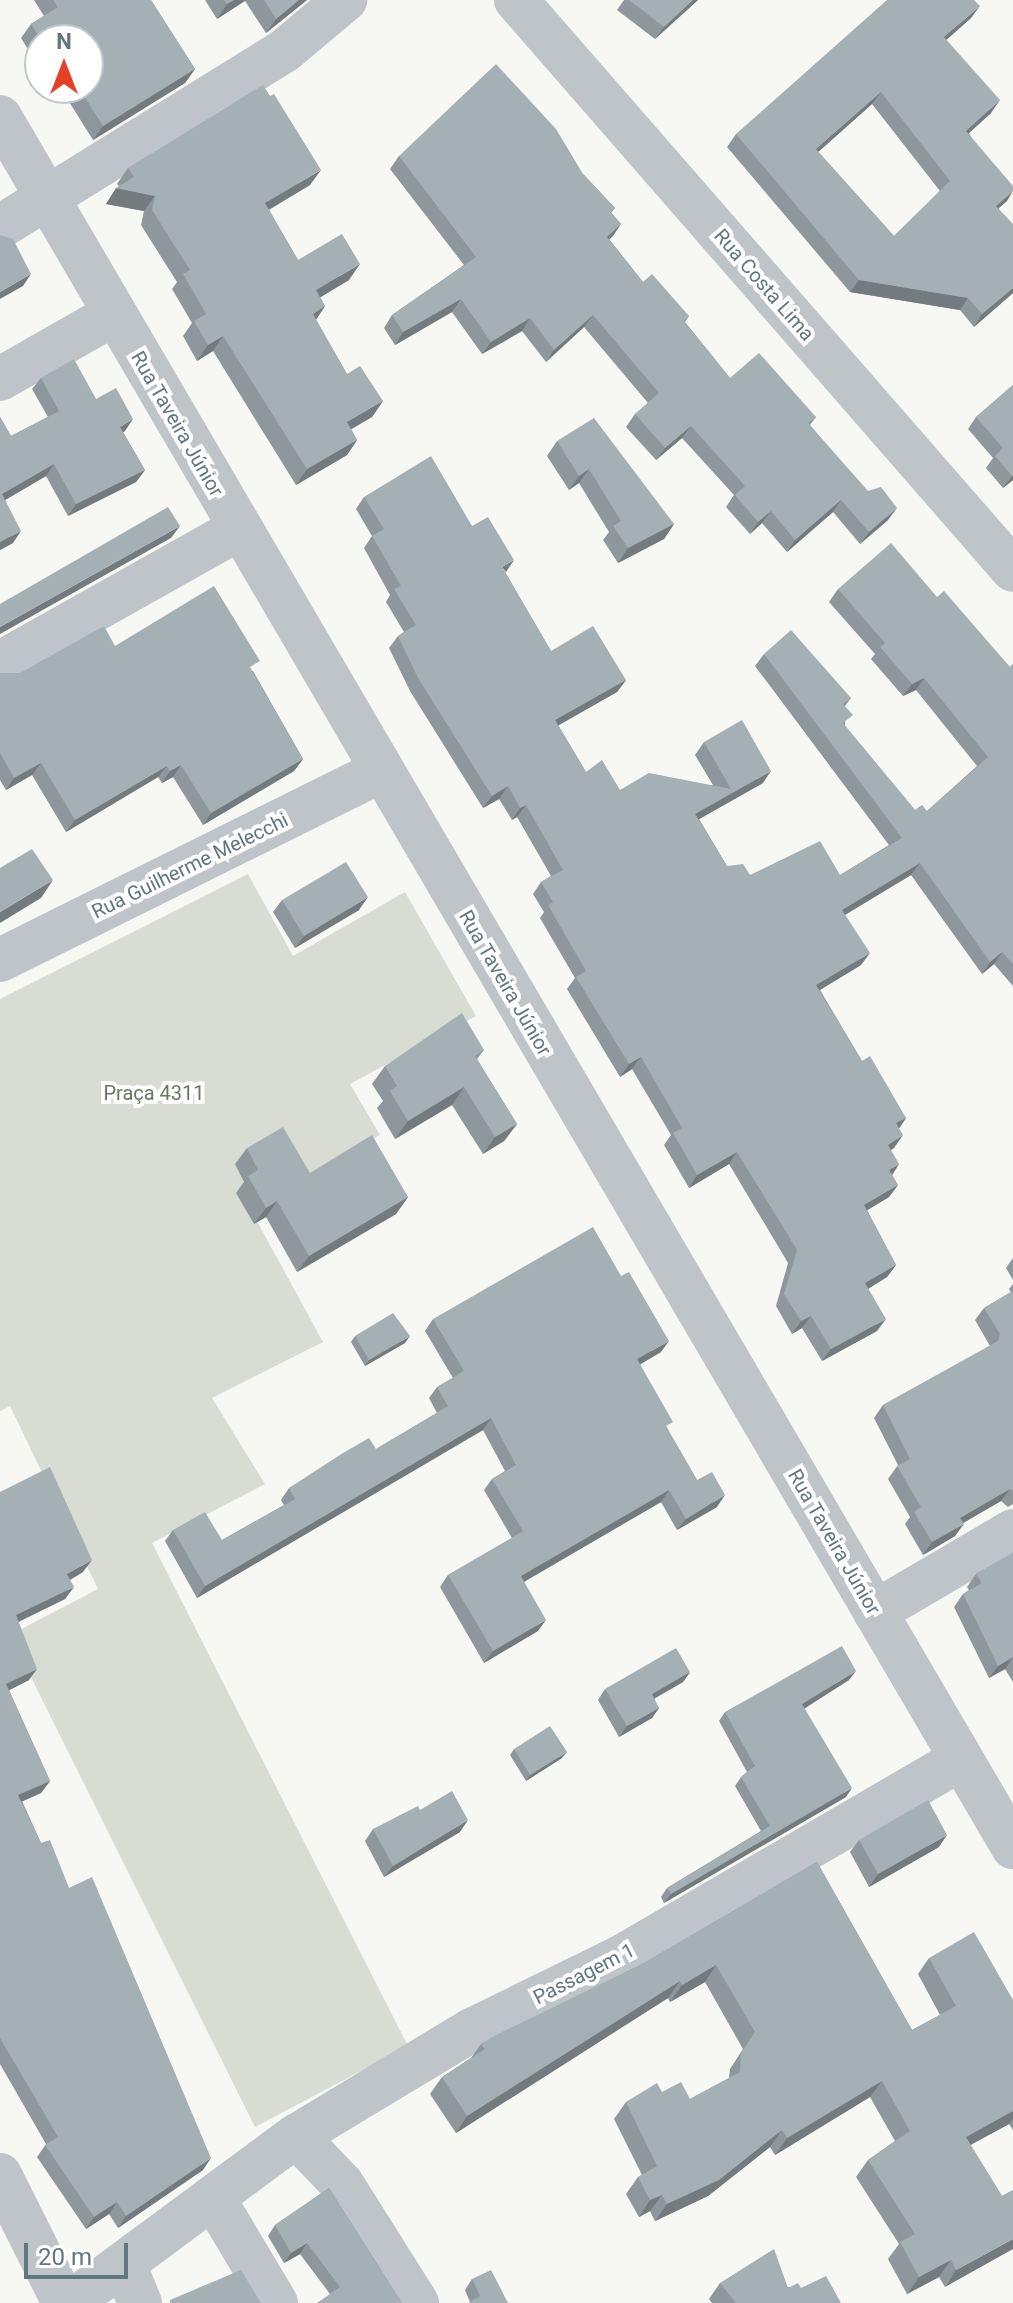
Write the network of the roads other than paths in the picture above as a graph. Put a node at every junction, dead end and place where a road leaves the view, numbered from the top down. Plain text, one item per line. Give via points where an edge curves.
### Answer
1 (345, 0) edge
2 (516, 0) edge
3 (0, 117) edge
4 (48, 198) junction
5 (0, 227) edge
6 (114, 314) junction
7 (0, 379) edge
8 (239, 529) junction
9 (1013, 570) edge
10 (0, 663) edge
11 (380, 771) junction
12 (0, 960) edge
13 (1013, 1531) edge
14 (875, 1612) junction
15 (961, 1759) junction
16 (1013, 1847) edge
17 (296, 2136) junction
18 (0, 2175) edge
19 (214, 2199) junction
20 (132, 2284) edge
21 (67, 2303) edge
22 (276, 2303) edge
23 (417, 2303) edge

1 - 4 street via 284,51
2 - 9 street, Rua Costa Lima
3 - 4 street, Rua Taveira Júnior
4 - 5 street
4 - 6 street, Rua Taveira Júnior
6 - 7 street
6 - 8 street, Rua Taveira Júnior
8 - 10 street
8 - 11 street, Rua Taveira Júnior
11 - 12 street, Rua Guilherme Melecchi
11 - 14 street, Rua Taveira Júnior
13 - 14 street
14 - 15 street, Rua Taveira Júnior
15 - 16 street, Rua Taveira Júnior
15 - 17 street, Passagem 1 via 621,1957 472,2030
17 - 19 street, Passagem 1
17 - 23 street via 342,2184
18 - 21 street
19 - 20 street, Passagem 1
19 - 22 street
20 - 21 street, Passagem 1

